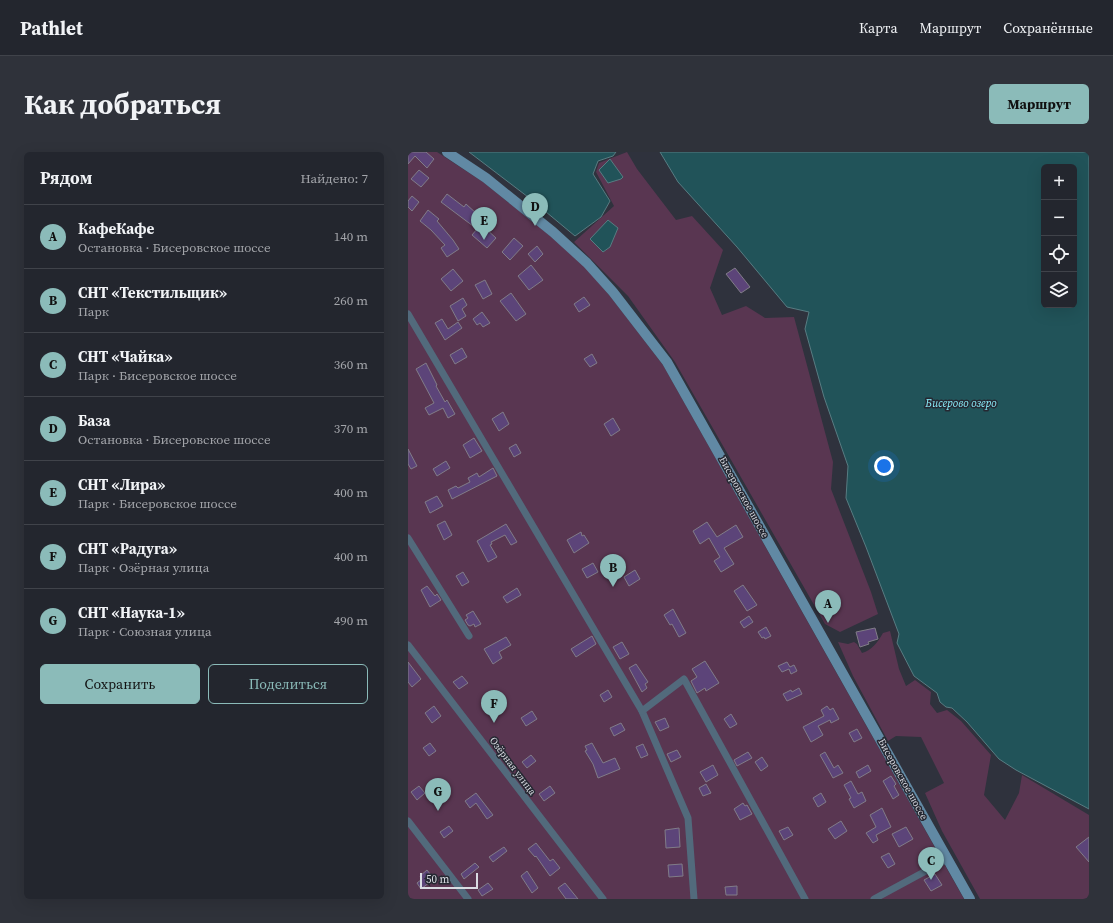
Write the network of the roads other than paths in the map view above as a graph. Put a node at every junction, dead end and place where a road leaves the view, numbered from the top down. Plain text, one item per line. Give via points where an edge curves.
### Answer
1 (447, 152) edge
2 (408, 314) edge
3 (408, 538) edge
4 (469, 636) dead end
5 (408, 644) edge
6 (642, 711) junction
7 (408, 821) edge
8 (948, 859) junction
9 (468, 899) edge
10 (603, 899) edge
11 (694, 899) edge
12 (805, 899) edge
13 (874, 899) edge
14 (970, 899) edge

1 - 8 main road, Бисеровское шоссе via 486,178 587,263 667,362
2 - 6 street
3 - 4 street
5 - 10 street, Озёрная улица
6 - 11 street via 688,818
6 - 12 street via 684,679
7 - 9 street
8 - 13 street
8 - 14 main road, Бисеровское шоссе

